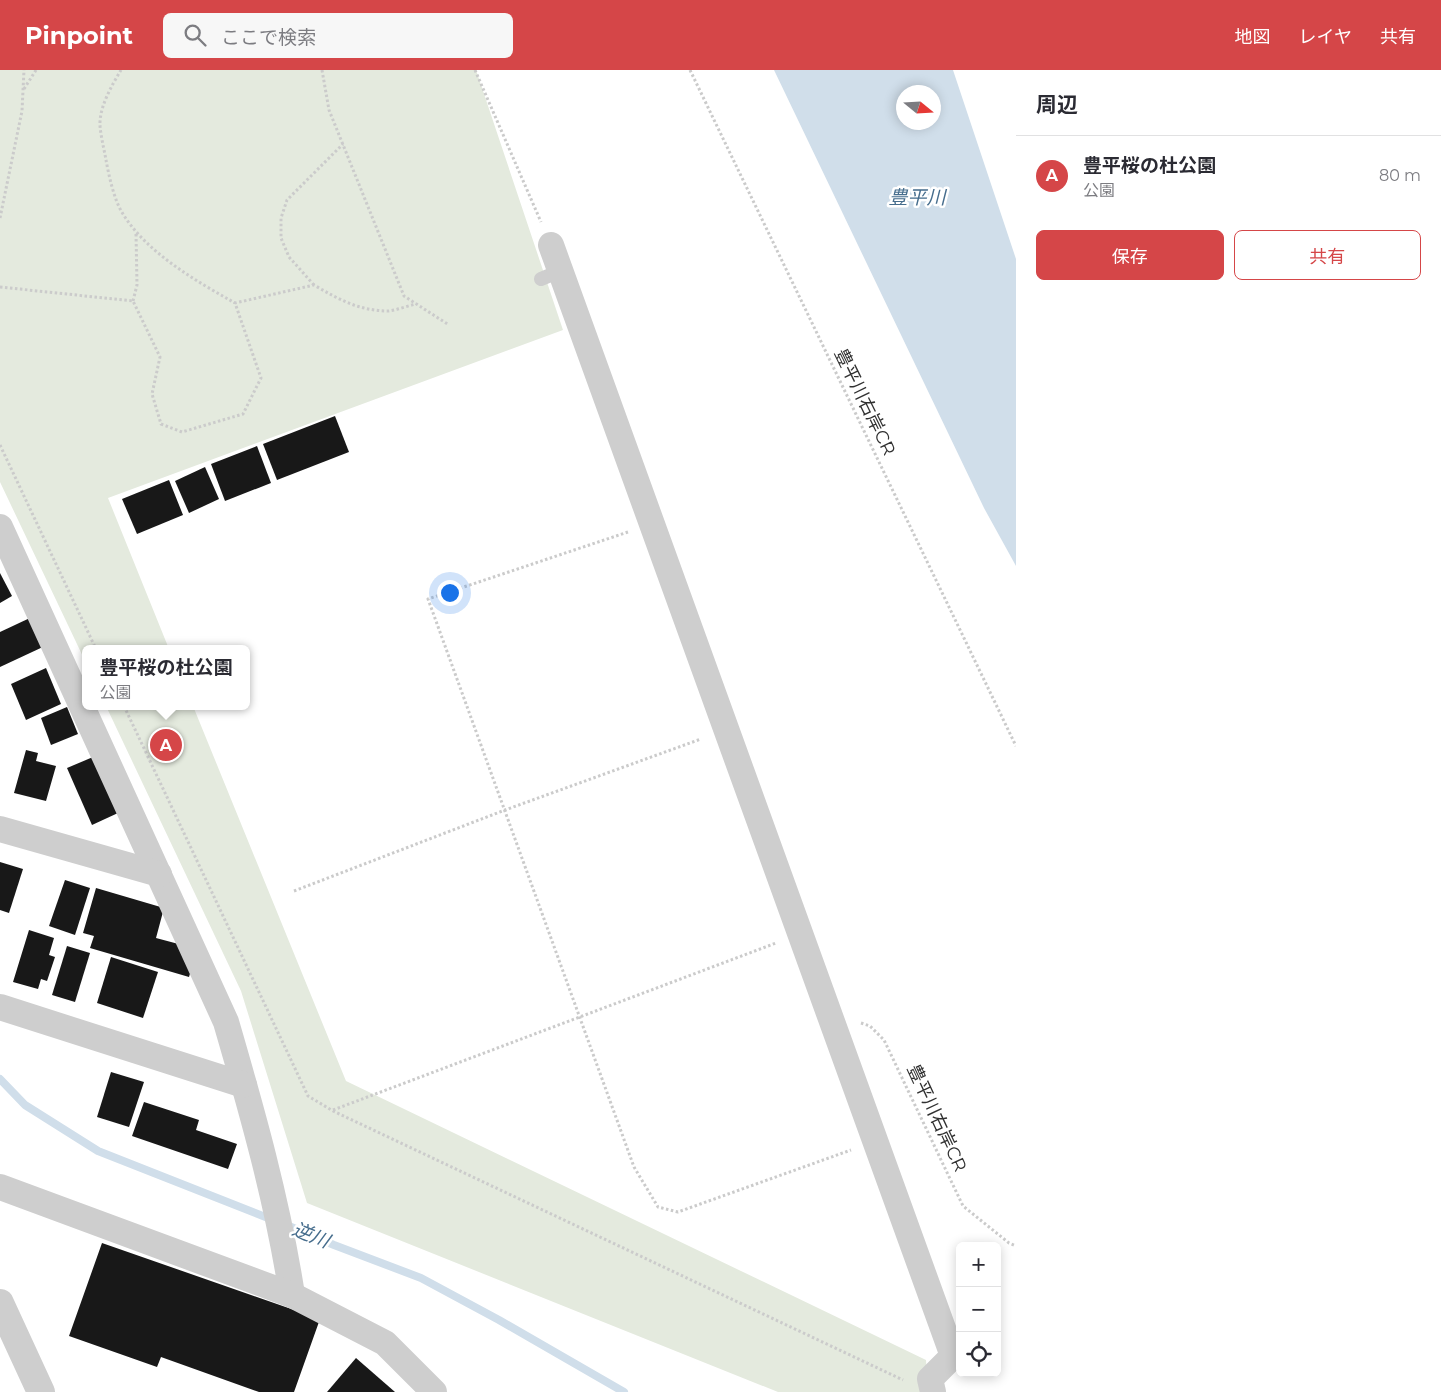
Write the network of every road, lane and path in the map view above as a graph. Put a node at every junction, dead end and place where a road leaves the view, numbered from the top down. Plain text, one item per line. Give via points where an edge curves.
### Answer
1 (24, 70) edge
2 (36, 70) edge
3 (122, 70) edge
4 (322, 70) edge
5 (476, 70) edge
6 (690, 70) edge
7 (23, 91) junction
8 (343, 144) junction
9 (0, 218) edge
10 (136, 233) junction
11 (551, 246) joint
12 (314, 285) junction
13 (0, 286) edge
14 (133, 301) junction
15 (234, 303) junction
16 (416, 304) junction
17 (449, 325) dead end
18 (0, 445) edge
19 (652, 524) junction
20 (0, 527) edge
21 (94, 645) edge
22 (82, 706) edge
23 (84, 710) edge
24 (126, 710) edge
25 (726, 730) junction
26 (1016, 746) edge
27 (505, 810) junction
28 (0, 829) edge
29 (159, 874) junction
30 (294, 891) dead end
31 (800, 934) junction
32 (0, 1007) edge
33 (828, 1011) junction
34 (580, 1018) junction
35 (244, 1085) junction
36 (333, 1111) junction
37 (875, 1141) junction
38 (0, 1187) edge
39 (1016, 1246) edge
40 (291, 1284) junction
41 (0, 1304) edge
42 (922, 1388) edge
43 (41, 1392) edge
44 (434, 1392) edge

1 - 7 path
2 - 7 path
3 - 10 path via 107,94 100,124 109,175 122,212
4 - 8 path via 329,110
5 - 11 path
6 - 26 path, 豊平川右岸CR
7 - 9 path via 22,111
8 - 12 path via 287,200 281,218 281,238 289,257
8 - 16 path via 404,296
10 - 14 path via 137,285
10 - 15 path via 156,252
11 - 19 street via 550,275
12 - 15 path
12 - 16 path via 360,308 390,311
13 - 14 path
14 - 15 path via 160,357 152,394 161,424 182,432 243,414 261,378
16 - 17 path
18 - 21 path
19 - 25 street
19 - 27 path via 428,599
20 - 22 street
23 - 29 street
24 - 36 path via 308,1096
25 - 27 path
25 - 31 street
27 - 30 path
27 - 34 path
28 - 29 street
29 - 35 street via 226,1022
31 - 33 street
31 - 34 path
32 - 35 street
33 - 37 street
33 - 39 path, 豊平川右岸CR via 870,1026 884,1040 963,1206
34 - 36 path
34 - 37 path via 634,1167 658,1207 678,1212
35 - 40 street
36 - 42 path
37 - 42 street via 953,1356
38 - 40 street
40 - 44 street via 385,1343
41 - 43 street

